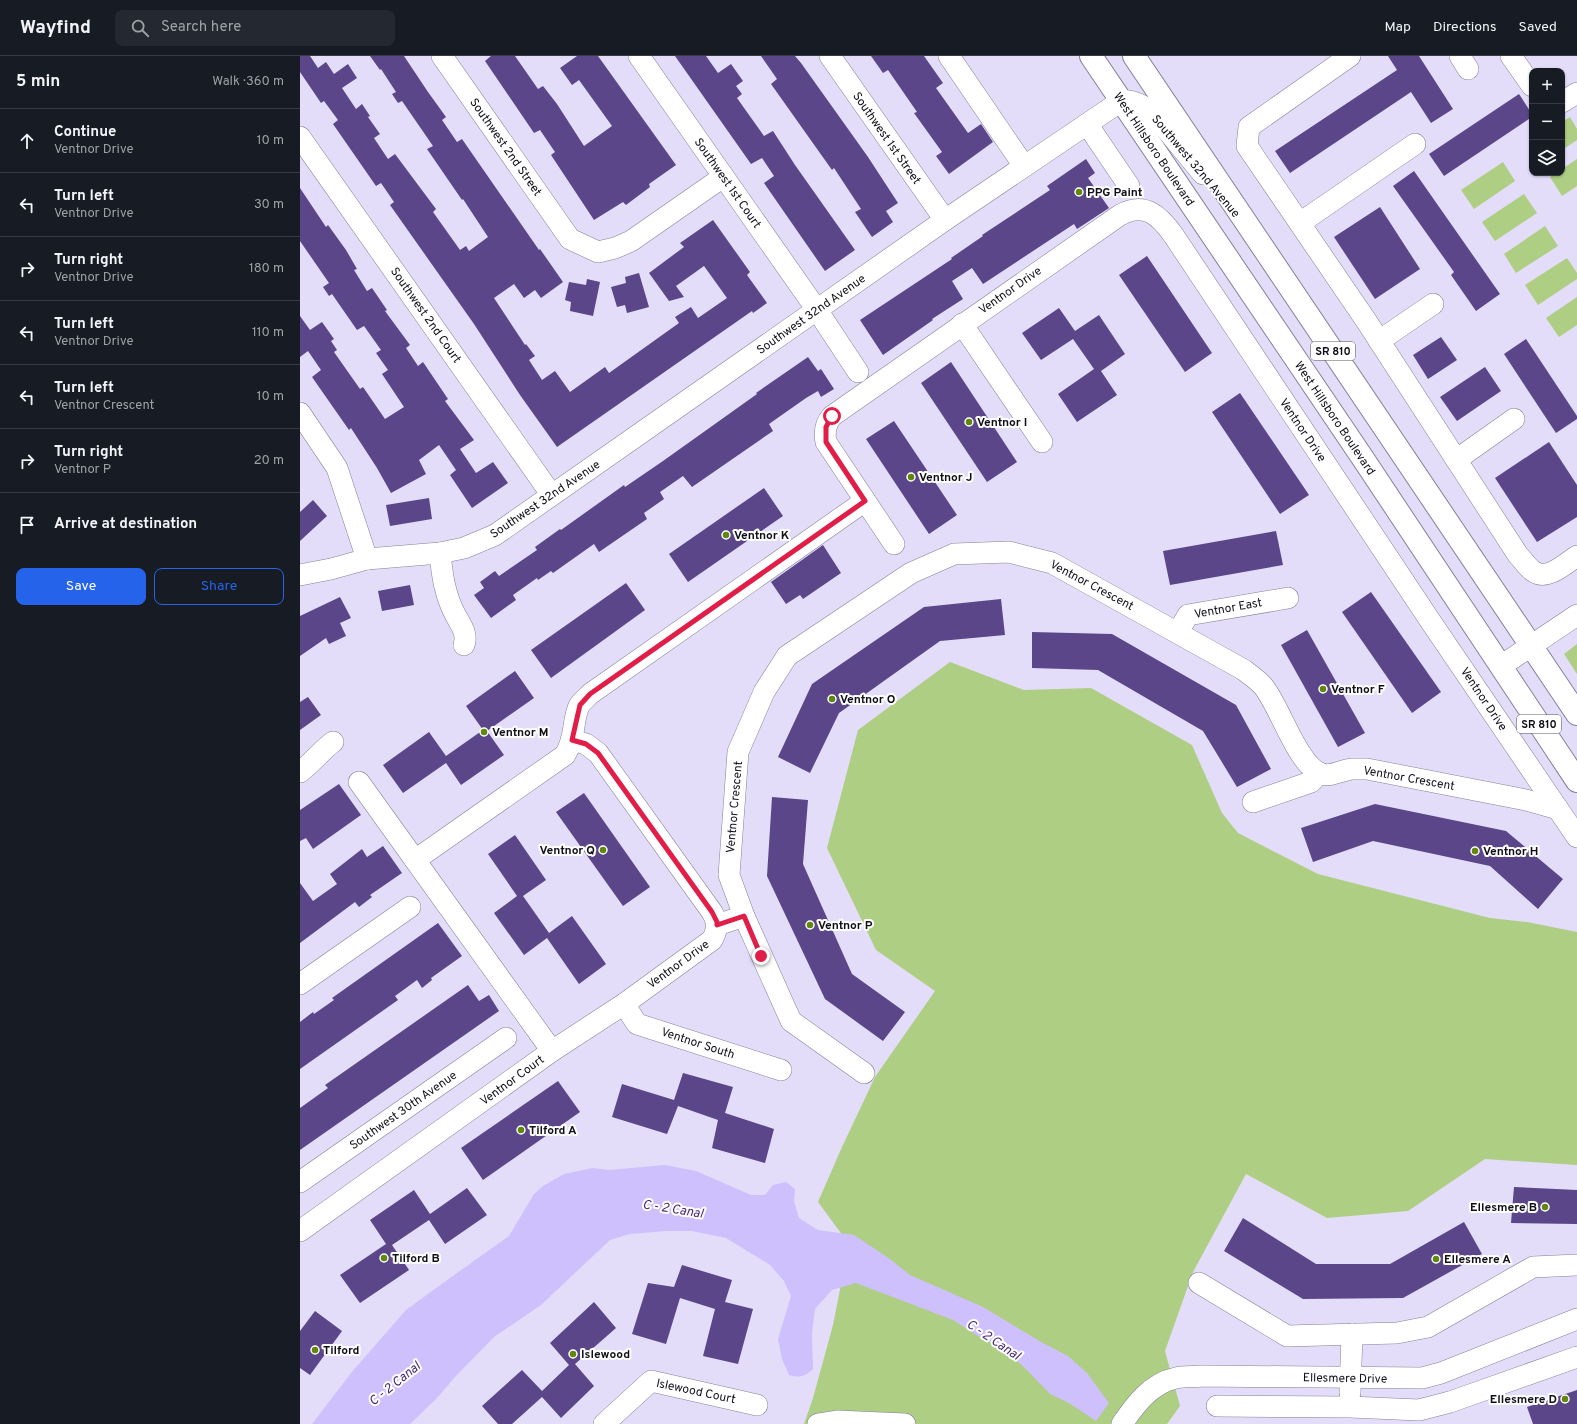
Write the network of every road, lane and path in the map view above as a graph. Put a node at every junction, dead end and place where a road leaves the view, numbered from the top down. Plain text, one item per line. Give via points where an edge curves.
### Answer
1 (442, 56) edge
2 (639, 56) edge
3 (830, 56) edge
4 (949, 56) edge
5 (1091, 56) edge
6 (1134, 56) edge
7 (1350, 56) edge
8 (1511, 56) edge
9 (1529, 82) edge
10 (1577, 93) edge
11 (1565, 100) edge
12 (1121, 101) junction
13 (1087, 124) junction
14 (300, 136) edge
15 (1415, 144) dead end
16 (1024, 166) junction
17 (723, 177) junction
18 (1128, 186) dead end
19 (945, 220) junction
20 (1300, 223) junction
21 (1264, 247) junction
22 (1433, 304) dead end
23 (817, 310) junction
24 (962, 324) junction
25 (1379, 341) junction
26 (858, 372) dead end
27 (300, 413) edge
28 (1514, 420) dead end
29 (1042, 442) dead end
30 (1456, 460) junction
31 (551, 494) junction
32 (865, 501) junction
33 (894, 544) dead end
34 (440, 553) junction
35 (1577, 556) edge
36 (367, 559) junction
37 (300, 575) edge
38 (1288, 598) dead end
39 (1577, 615) edge
40 (1178, 632) junction
41 (464, 645) dead end
42 (1532, 647) junction
43 (1501, 666) junction
44 (1577, 714) edge
45 (572, 740) junction
46 (333, 742) dead end
47 (300, 772) edge
48 (1320, 773) junction
49 (1577, 781) edge
50 (359, 782) dead end
51 (1253, 802) dead end
52 (1558, 809) junction
53 (1577, 837) edge
54 (415, 860) junction
55 (410, 907) dead end
56 (744, 916) junction
57 (717, 925) junction
58 (300, 984) edge
59 (624, 1004) junction
60 (506, 1038) dead end
61 (552, 1052) junction
62 (781, 1070) dead end
63 (864, 1073) dead end
64 (300, 1182) edge
65 (300, 1231) edge
66 (1577, 1265) edge
67 (1199, 1283) dead end
68 (1577, 1319) edge
69 (1352, 1334) junction
70 (1577, 1357) edge
71 (1350, 1378) junction
72 (757, 1405) dead end
73 (1217, 1406) dead end
74 (1350, 1407) junction
75 (604, 1424) edge
76 (818, 1424) edge
77 (905, 1424) edge
78 (1122, 1424) edge

1 - 17 street, Southwest 2nd Street via 570,239 598,252 632,241
2 - 17 street, Southwest 1st Court
3 - 19 street, Southwest 1st Street
4 - 16 street
5 - 12 main road, West Hillsboro Boulevard / SR 810
6 - 21 main road, SR 810
7 - 20 street via 1249,127 1248,146
8 - 9 street
10 - 11 street
12 - 13 street, Southwest 32nd Avenue
12 - 21 street, Southwest 32nd Avenue via 1138,103 1157,118
12 - 43 main road, West Hillsboro Boulevard / SR 810
13 - 16 street, Southwest 32nd Avenue
13 - 18 street
14 - 31 street, Southwest 2nd Court
15 - 20 street
16 - 19 street, Southwest 32nd Avenue
17 - 23 street, Southwest 1st Court
19 - 23 street, Southwest 32nd Avenue
20 - 25 street
21 - 42 main road, SR 810
22 - 25 street
23 - 26 street, Southwest 1st Court
23 - 31 street, Southwest 32nd Avenue
24 - 29 street
24 - 32 street, Ventnor Drive via 828,420 826,442
24 - 52 street, Ventnor Drive via 1125,212 1144,210 1156,215 1174,236
25 - 30 street
27 - 36 street via 337,468
28 - 30 street
30 - 35 street via 1518,555 1534,572 1542,575 1551,573
31 - 34 street, Southwest 32nd Avenue via 495,535 464,548
32 - 33 street
32 - 45 street via 590,694 580,705
34 - 36 street, Southwest 32nd Avenue
34 - 41 street via 449,602 464,631
36 - 37 street, Southwest 32nd Avenue
38 - 40 street, Ventnor East via 1188,615
39 - 42 street
40 - 48 street, Ventnor Crescent via 1244,670 1263,686 1300,753 1308,765
40 - 56 street, Ventnor Crescent via 1052,562 1009,552 954,554 911,573 787,656 764,692 738,752 729,875
42 - 43 street
42 - 44 main road, SR 810
43 - 49 main road, West Hillsboro Boulevard / SR 810
45 - 54 street via 566,755
45 - 57 street, Ventnor Drive via 586,744 598,753 712,912
46 - 47 street via 312,764
48 - 51 street via 1311,782
48 - 52 street, Ventnor Crescent via 1323,775 1351,769 1367,769 1526,800
50 - 54 street, Ventnor Court
52 - 53 street, Ventnor Drive
54 - 61 street, Ventnor Court
55 - 58 street
56 - 57 street
56 - 63 street via 791,1021
57 - 59 street, Ventnor Drive via 712,940
59 - 61 street, Ventnor Drive
59 - 62 street, Ventnor South via 637,1024
60 - 64 street, Southwest 30th Avenue
61 - 65 street, Ventnor Court
66 - 69 street via 1533,1267 1428,1327 1397,1333
67 - 69 street via 1287,1336
68 - 71 street, Ellesmere Drive via 1441,1374 1422,1378
69 - 71 street
70 - 74 street via 1450,1402 1419,1410
71 - 74 street
71 - 78 street, Ellesmere Drive via 1176,1378 1156,1386 1136,1403
72 - 75 street, Islewood Court via 650,1381
73 - 74 street
76 - 77 street via 837,1421

